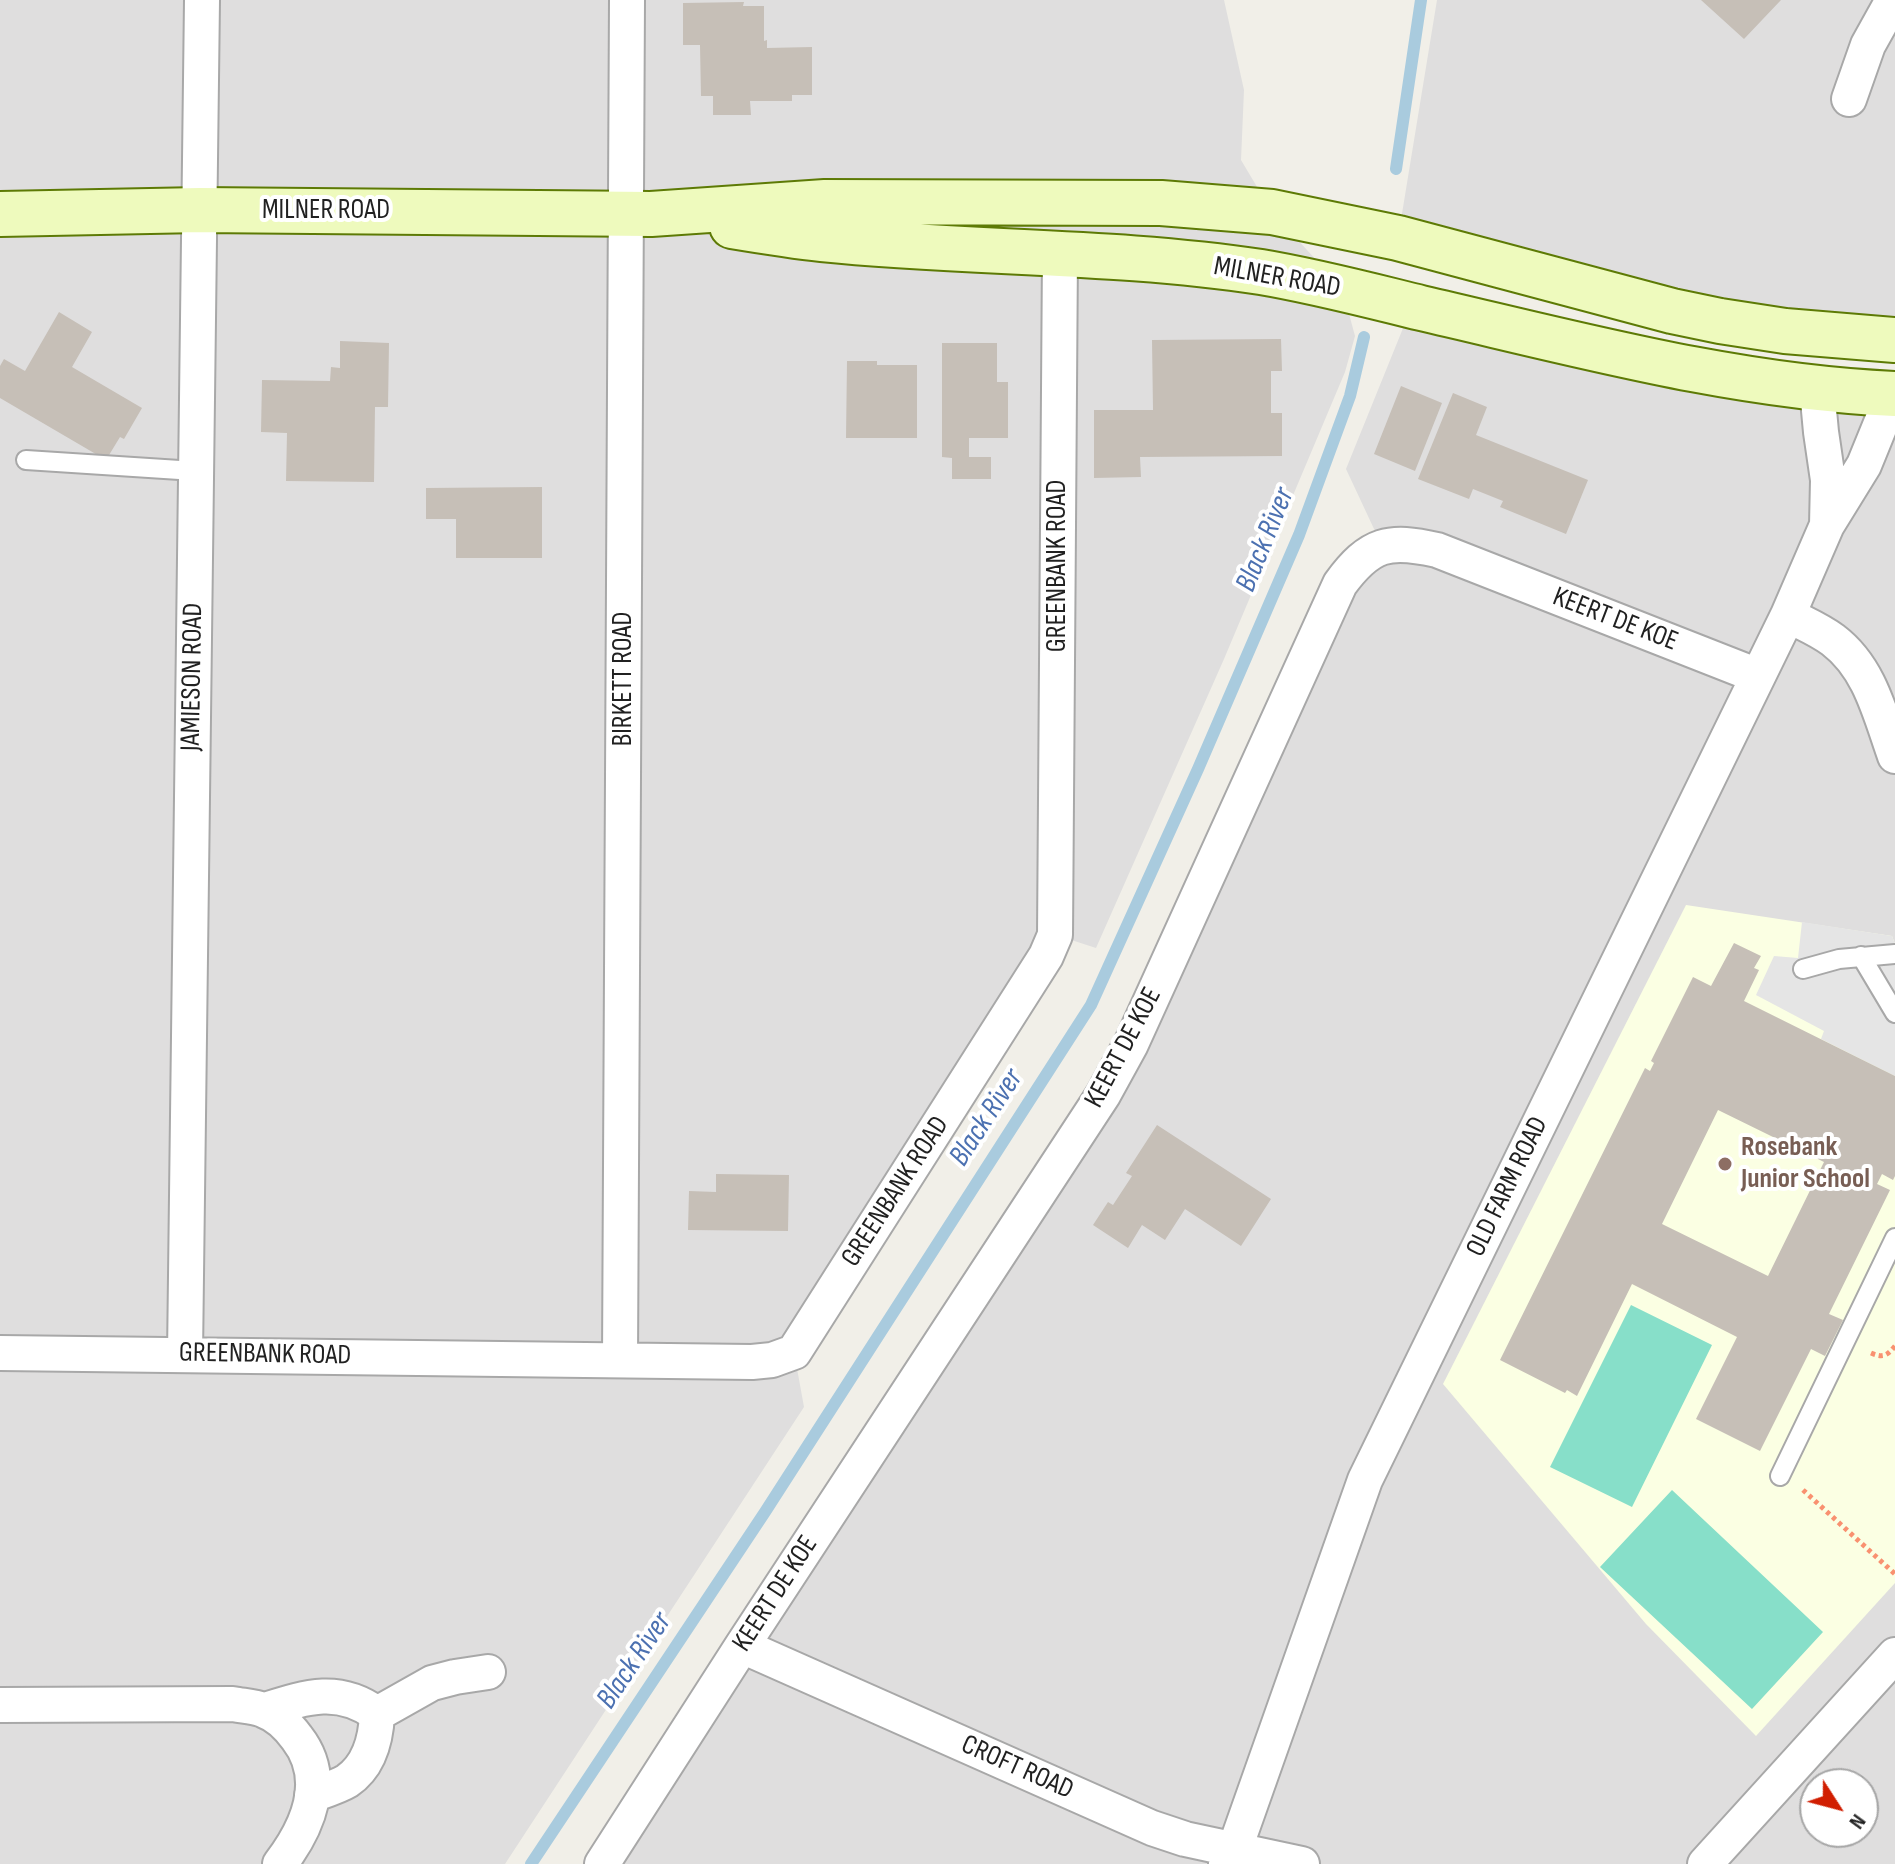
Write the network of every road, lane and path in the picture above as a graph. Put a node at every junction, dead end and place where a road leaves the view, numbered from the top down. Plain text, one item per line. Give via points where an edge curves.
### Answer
1 (202, 0) edge
2 (627, 0) edge
3 (1893, 0) edge
4 (1849, 99) dead end
5 (200, 210) junction
6 (0, 214) edge
7 (639, 214) junction
8 (1060, 253) junction
9 (1895, 340) edge
10 (1817, 389) junction
11 (1894, 394) edge
12 (26, 460) dead end
13 (195, 471) junction
14 (1827, 525) junction
15 (1788, 615) junction
16 (1758, 676) junction
17 (1895, 756) edge
18 (1895, 954) edge
19 (1861, 956) junction
20 (1803, 969) dead end
21 (1895, 1013) edge
22 (1895, 1238) edge
23 (1895, 1346) edge
24 (1867, 1351) dead end
25 (0, 1353) edge
26 (185, 1354) junction
27 (620, 1359) junction
28 (1781, 1473) joint
29 (1895, 1574) edge
30 (742, 1646) junction
31 (1895, 1655) edge
32 (488, 1672) dead end
33 (0, 1705) edge
34 (265, 1710) junction
35 (377, 1714) junction
36 (312, 1795) junction
37 (1230, 1858) edge
38 (280, 1864) edge
39 (602, 1864) edge
40 (1302, 1864) edge
41 (1705, 1864) edge

1 - 5 street, JAMIESON ROAD
2 - 7 street, BIRKETT ROAD
3 - 4 street via 1868,45
5 - 6 main road, MILNER ROAD
5 - 7 main road, MILNER ROAD
5 - 13 street, JAMIESON ROAD
7 - 8 main road, MILNER ROAD via 822,239
7 - 9 main road, MILNER ROAD via 825,202 1147,203 1272,212 1398,238 1720,321
7 - 27 street, BIRKETT ROAD
8 - 10 main road, MILNER ROAD via 1262,272 1654,362
8 - 27 street, GREENBANK ROAD via 1055,935 794,1352 752,1362
10 - 11 main road, MILNER ROAD
10 - 14 street, OLD FARM ROAD via 1828,480
11 - 14 street, OLD FARM ROAD via 1864,465
12 - 13 lane
13 - 26 street, JAMIESON ROAD
14 - 15 street, OLD FARM ROAD
15 - 16 street, OLD FARM ROAD
15 - 17 street via 1832,640 1866,676
16 - 30 street, KEERT DE KOE via 1437,550 1410,544 1382,546 1356,563 1340,584 1103,1095
16 - 37 street, OLD FARM ROAD via 1365,1480
18 - 19 lane
19 - 20 lane
19 - 21 lane
22 - 28 lane
23 - 24 path via 1886,1356
25 - 26 street, GREENBANK ROAD
26 - 27 street, GREENBANK ROAD
28 - 29 path
30 - 37 street, CROFT ROAD
30 - 39 street, KEERT DE KOE
31 - 41 street
32 - 35 street via 432,1683
33 - 34 street via 233,1704
34 - 35 street via 331,1696 354,1699
34 - 36 street via 288,1727 307,1752 315,1781
35 - 36 street via 372,1749 361,1766 347,1781
36 - 38 street via 297,1841
37 - 40 street, CROFT ROAD

